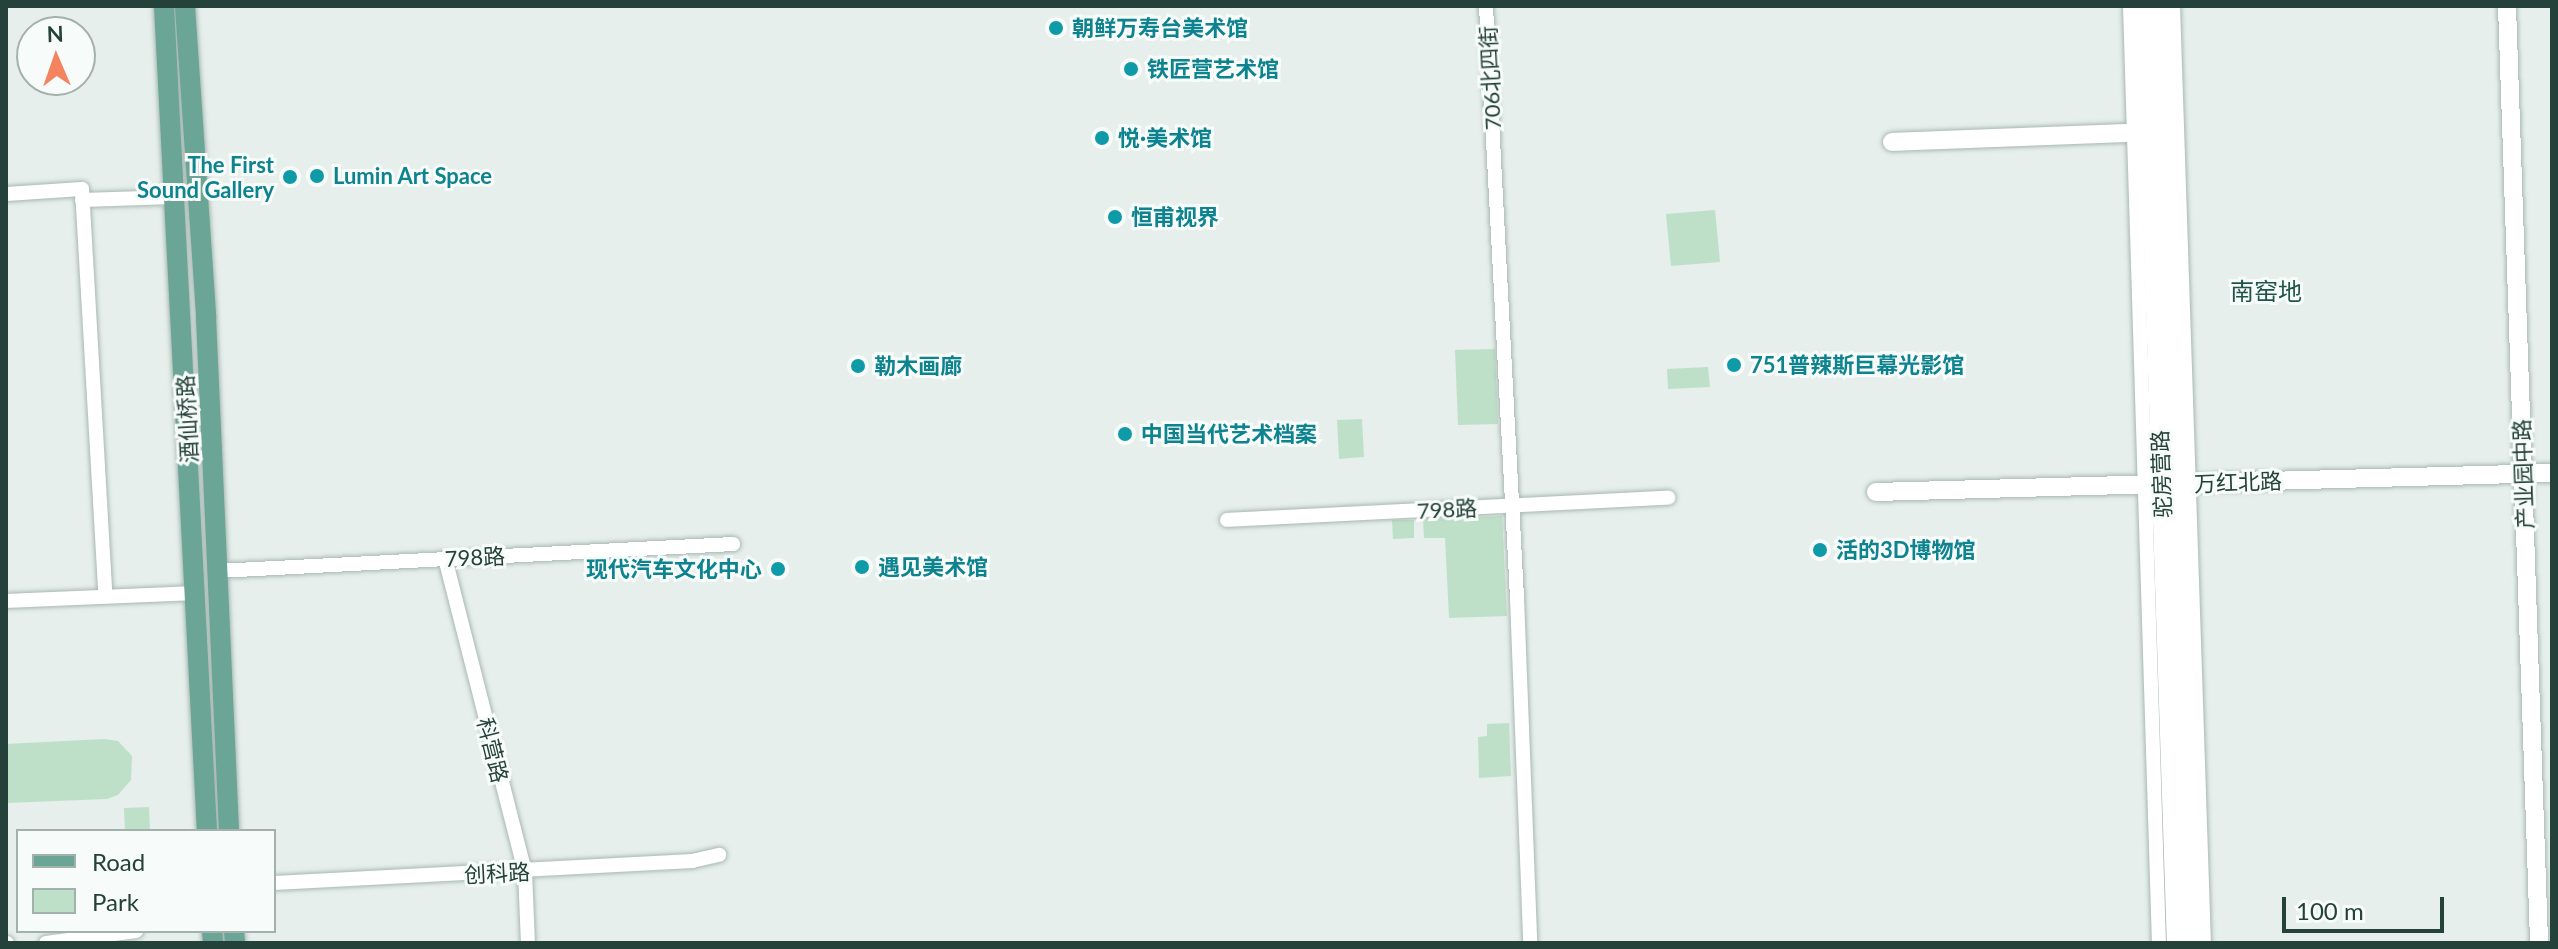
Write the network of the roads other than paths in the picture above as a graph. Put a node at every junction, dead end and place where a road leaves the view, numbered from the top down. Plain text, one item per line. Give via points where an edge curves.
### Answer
1 (164, 6) edge
2 (185, 6) edge
3 (1486, 6) edge
4 (2130, 6) edge
5 (2145, 6) edge
6 (2159, 6) edge
7 (2173, 6) edge
8 (2507, 6) edge
9 (2142, 133) junction
10 (1892, 142) dead end
11 (6, 194) edge
12 (175, 197) junction
13 (82, 200) junction
14 (2552, 473) edge
15 (2523, 474) junction
16 (2167, 484) junction
17 (1876, 492) dead end
18 (1668, 498) dead end
19 (1512, 506) junction
20 (1227, 520) dead end
21 (733, 544) dead end
22 (445, 558) junction
23 (218, 571) junction
24 (195, 593) junction
25 (105, 594) junction
26 (6, 601) edge
27 (207, 829) edge
28 (229, 829) edge
29 (719, 855) dead end
30 (525, 872) junction
31 (276, 883) edge
32 (121, 933) edge
33 (46, 943) edge
34 (528, 943) edge
35 (1530, 943) edge
36 (2159, 943) edge
37 (2176, 943) edge
38 (2189, 943) edge
39 (2204, 943) edge
40 (2539, 943) edge

1 - 12 main road, 酒仙桥路
2 - 23 main road, 酒仙桥路
3 - 19 street, 706北四街
4 - 9 street
5 - 9 main road, 驼房营路
6 - 16 main road, 驼房营路
7 - 16 street
8 - 15 main road, 产业园中路
9 - 10 main road
9 - 16 main road, 驼房营路
11 - 13 street via 82,189
12 - 13 street
12 - 24 main road, 酒仙桥路
13 - 25 street
14 - 15 main road, 万红北路
15 - 16 main road, 万红北路
15 - 40 main road, 产业园中路
16 - 17 main road, 万红北路
16 - 36 street
16 - 37 main road, 驼房营路
16 - 38 main road, 驼房营路
16 - 39 street
18 - 19 street, 798路
19 - 20 street, 798路
19 - 35 street, 706北四街
21 - 22 street, 798路
22 - 23 street, 798路
22 - 30 street, 科营路
23 - 28 main road, 酒仙桥路
24 - 25 street
24 - 27 main road, 酒仙桥路
25 - 26 street
29 - 30 street, 创科路
30 - 31 street, 创科路
30 - 34 street, 科营路
32 - 33 street

